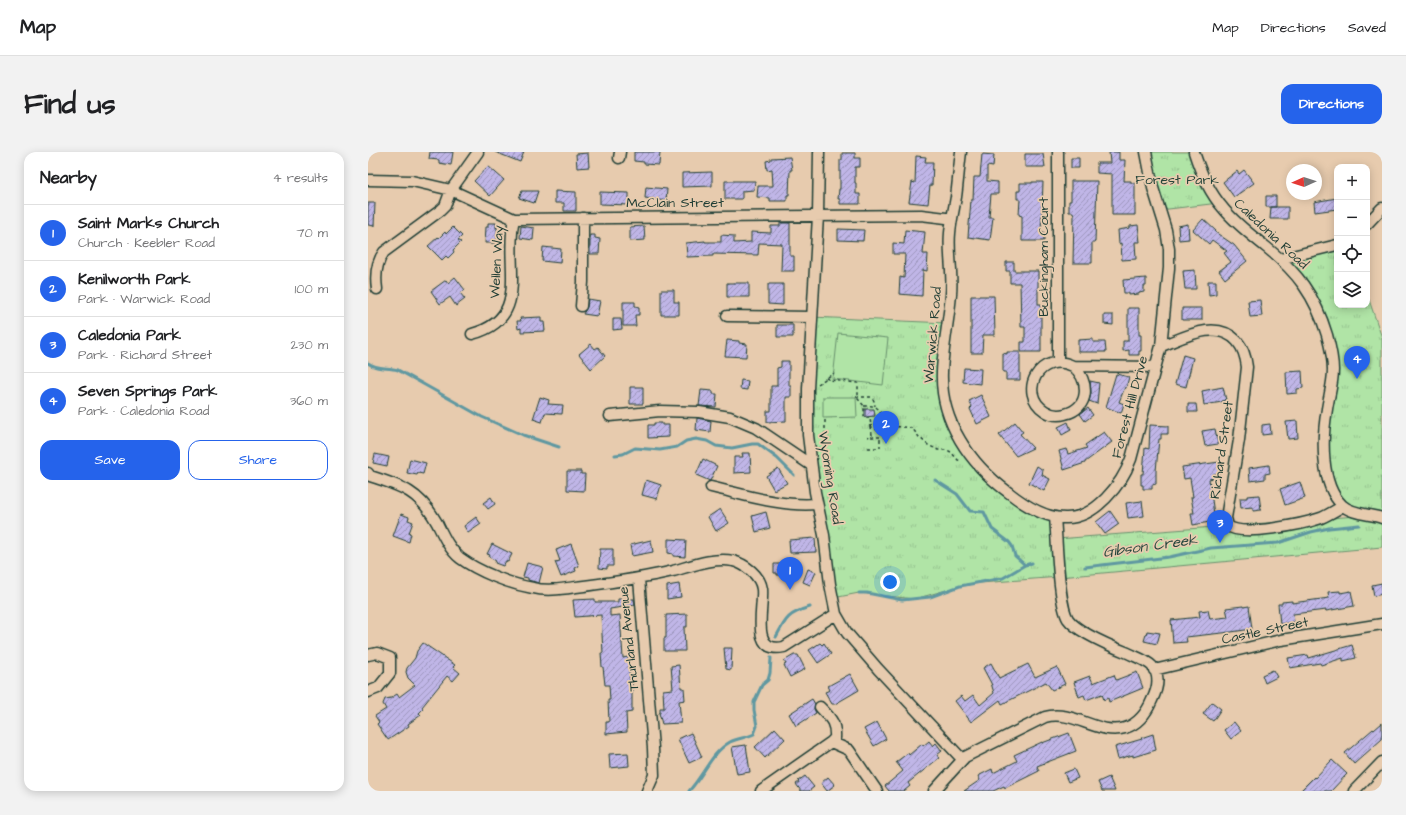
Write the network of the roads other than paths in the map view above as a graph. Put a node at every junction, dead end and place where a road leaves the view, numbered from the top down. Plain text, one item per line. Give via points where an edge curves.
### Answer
1 (478, 152) edge
2 (819, 152) edge
3 (961, 152) edge
4 (1058, 152) edge
5 (1146, 152) edge
6 (1194, 152) edge
7 (368, 180) edge
8 (451, 190) junction
9 (1382, 208) edge
10 (818, 216) junction
11 (952, 217) junction
12 (583, 218) junction
13 (514, 219) junction
14 (1370, 221) edge
15 (1334, 246) edge
16 (1280, 259) junction
17 (377, 289) dead end
18 (581, 306) dead end
19 (727, 316) dead end
20 (811, 317) junction
21 (472, 334) dead end
22 (1161, 346) junction
23 (1058, 362) junction
24 (1073, 366) junction
25 (1155, 367) junction
26 (610, 416) dead end
27 (811, 465) junction
28 (368, 474) edge
29 (711, 487) dead end
30 (817, 504) junction
31 (1343, 506) junction
32 (1055, 517) junction
33 (1382, 518) edge
34 (639, 579) junction
35 (836, 614) junction
36 (1382, 624) edge
37 (368, 655) edge
38 (1154, 670) junction
39 (368, 692) edge
40 (820, 706) dead end
41 (831, 742) junction
42 (962, 759) junction
43 (1382, 762) edge
44 (647, 791) edge
45 (761, 791) edge
46 (877, 791) edge
47 (934, 791) edge
48 (1354, 791) edge

1 - 8 street
2 - 10 street, Wyoming Road
3 - 11 street, Warwick Road
4 - 23 street, Buckingham Court
5 - 22 street, Forest Hill Drive via 1169,249
6 - 16 street, Caledonia Road via 1202,175 1223,209
7 - 8 street, McClain Street via 412,181
8 - 13 street, McClain Street
8 - 17 street via 441,210 384,252 377,268
9 - 14 street
10 - 11 street, McClain Street via 921,214
10 - 12 street, McClain Street
10 - 20 street, Wyoming Road
11 - 32 street, Warwick Road via 951,293 942,374 949,420 974,460 993,481 1026,504
12 - 13 street, McClain Street
12 - 18 street
13 - 21 street, Wellen Way via 512,286 508,306 501,318 489,329
15 - 16 street
16 - 31 street, Caledonia Road via 1303,282 1328,340 1333,371 1325,426 1326,473 1335,497
19 - 20 street
20 - 27 street, Wyoming Road via 808,389
22 - 25 street, Forest Hill Drive
22 - 31 street, Richard Street via 1200,331 1212,330 1229,334 1240,345 1246,359 1239,440 1226,518 1228,526 1241,531 1284,526 1321,518
23 - 24 street
23 - 24 street via 1041,368 1033,383 1035,401 1048,413 1065,414 1080,405 1084,397 1084,380
24 - 25 street
25 - 32 street, Forest Hill Drive via 1131,459 1120,481 1102,502 1088,512 1071,518
26 - 27 street via 660,411 699,412 730,418 756,428
27 - 30 street, Wyoming Road
28 - 34 street, Thurland Avenue via 398,484 412,492 427,508 447,543 460,558 505,580 534,589 557,589
29 - 30 street via 786,504
30 - 35 street, Wyoming Road
31 - 33 street
32 - 38 street via 1062,595 1068,619 1101,641 1148,663
34 - 35 street via 708,562 724,560 739,563 751,571 762,587 761,634 764,641 777,648 784,647
34 - 44 street, Thurland Avenue via 654,762 654,775
35 - 42 street, Wyoming Road via 847,633 878,669
36 - 38 street, Castle Street via 1281,640
37 - 39 street via 377,653 390,658 390,673 378,688
38 - 42 street via 1158,685 1153,699 1142,717 1128,727 1110,729 1064,717 1049,716
40 - 41 street via 835,729
41 - 45 street
41 - 46 street via 849,750
42 - 47 street
43 - 48 street

